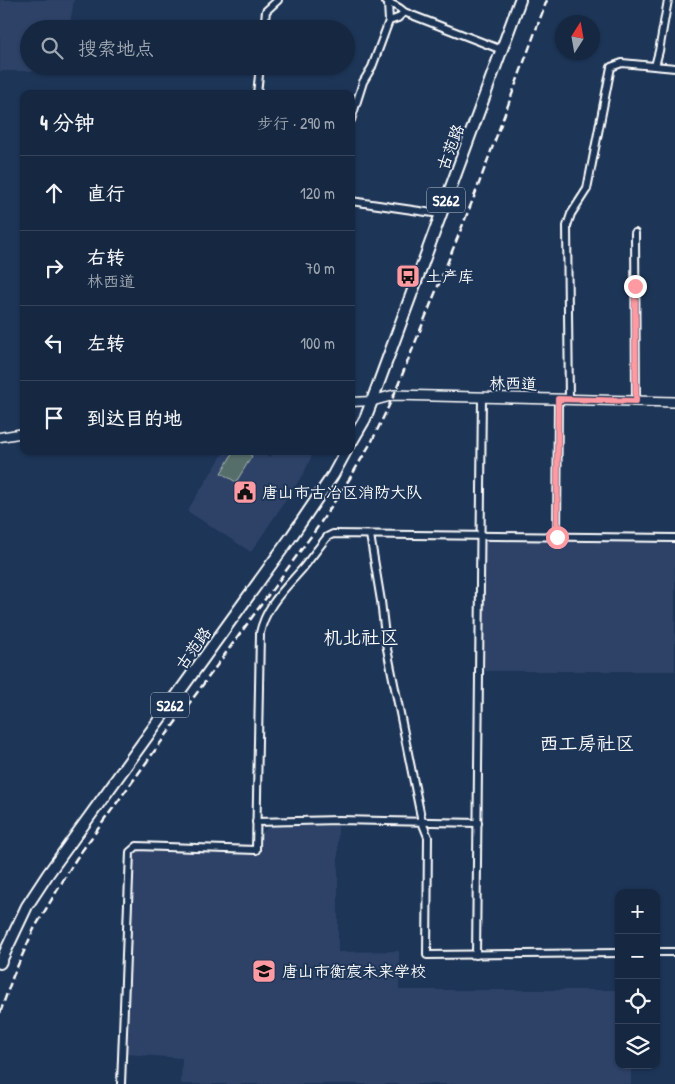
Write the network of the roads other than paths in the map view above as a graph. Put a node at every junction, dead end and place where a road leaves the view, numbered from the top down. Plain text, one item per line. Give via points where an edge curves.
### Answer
1 (278, 0) edge
2 (520, 0) edge
3 (668, 0) edge
4 (386, 2) edge
5 (404, 12) junction
6 (265, 20) edge
7 (389, 21) junction
8 (502, 50) junction
9 (655, 66) junction
10 (675, 68) edge
11 (259, 75) edge
12 (257, 90) edge
13 (355, 107) edge
14 (355, 202) edge
15 (440, 214) junction
16 (635, 233) dead end
17 (482, 397) junction
18 (558, 399) junction
19 (569, 399) junction
20 (372, 400) junction
21 (636, 401) junction
22 (355, 402) edge
23 (675, 402) edge
24 (20, 434) edge
25 (355, 436) edge
26 (0, 437) edge
27 (344, 455) edge
28 (370, 535) junction
29 (481, 536) junction
30 (557, 537) junction
31 (675, 538) edge
32 (256, 822) junction
33 (422, 822) junction
34 (478, 823) junction
35 (660, 952) edge
36 (675, 952) edge
37 (615, 953) edge
38 (476, 955) junction
39 (0, 963) edge
40 (121, 1084) edge

1 - 6 street via 266,11
2 - 8 main road, 古范路 / S262
3 - 9 street
4 - 5 street via 398,5
4 - 7 street
5 - 7 street
5 - 8 street
7 - 13 street
8 - 15 main road, 古范路 / S262
9 - 10 street
9 - 19 street via 622,63 610,66 589,184 566,226
11 - 12 street
14 - 15 street
15 - 20 main road, 古范路 / S262
16 - 21 street
17 - 18 main road, 林西道
17 - 20 main road, 林西道 via 394,395
17 - 29 street
18 - 19 main road, 林西道
18 - 30 street
19 - 21 main road, 林西道
20 - 22 street, 林西道
20 - 25 main road, 古范路 / S262
21 - 23 main road, 林西道
24 - 26 street
27 - 39 main road, 古范路 / S262 via 291,537 48,874 27,906
28 - 29 street
28 - 32 street via 333,534 327,537 280,592 262,622
28 - 33 street via 386,644
29 - 30 street
29 - 34 street
30 - 31 street
32 - 33 street
32 - 40 street via 256,850 138,846 130,852
33 - 34 street
33 - 38 street via 428,837 427,955
34 - 38 street
35 - 36 street
37 - 38 street

